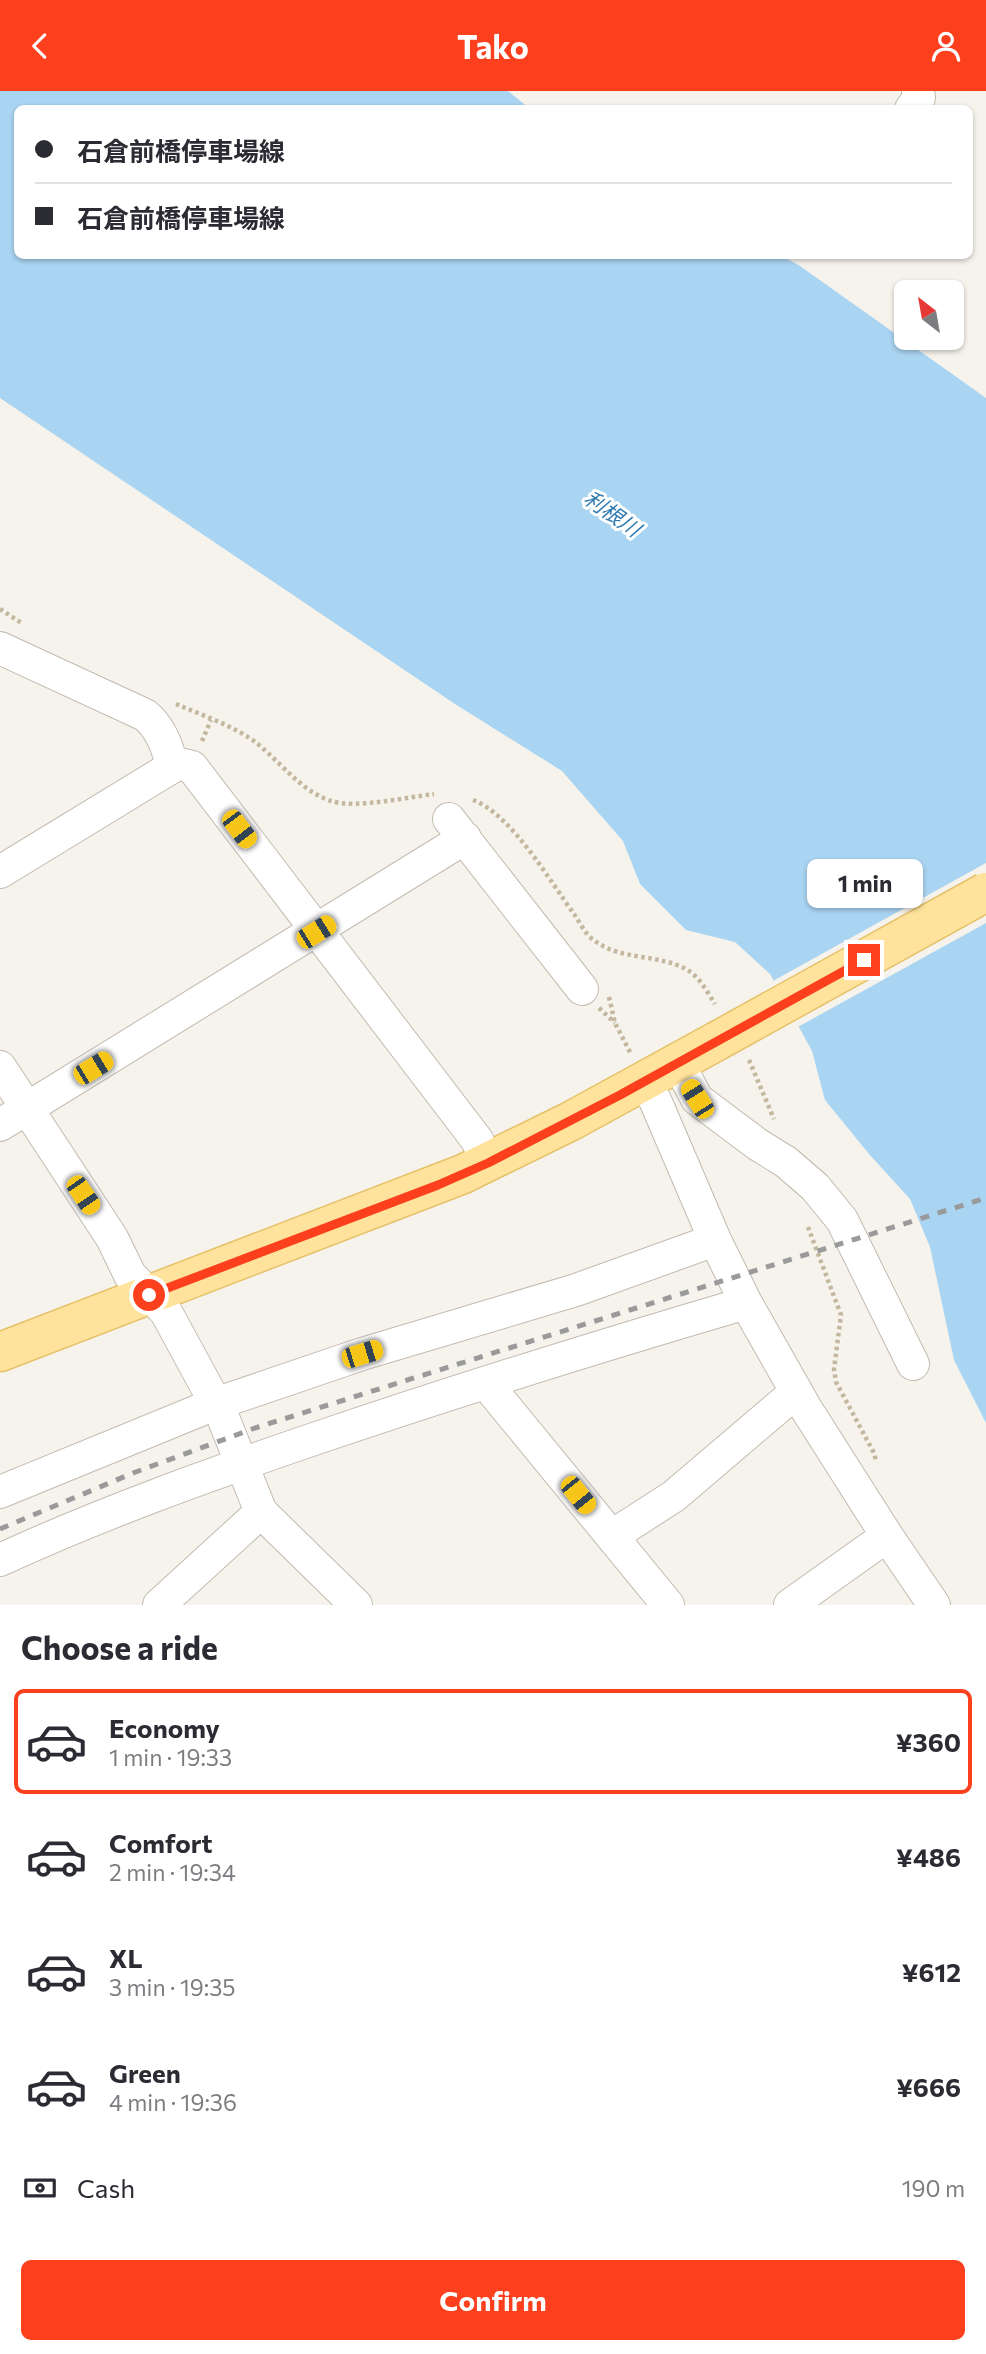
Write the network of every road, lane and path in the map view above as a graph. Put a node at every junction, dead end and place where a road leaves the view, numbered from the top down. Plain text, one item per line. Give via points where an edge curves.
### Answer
1 (0, 648) edge
2 (211, 720) dead end
3 (202, 742) dead end
4 (172, 767) junction
5 (0, 872) edge
6 (986, 892) edge
7 (316, 932) junction
8 (582, 989) dead end
9 (678, 1063) junction
10 (0, 1067) edge
11 (644, 1082) junction
12 (13, 1117) edge
13 (488, 1163) junction
14 (805, 1219) dead end
15 (716, 1240) junction
16 (149, 1295) junction
17 (746, 1303) junction
18 (0, 1352) edge
19 (913, 1364) dead end
20 (491, 1381) junction
21 (796, 1392) junction
22 (215, 1404) junction
23 (241, 1464) junction
24 (878, 1472) dead end
25 (0, 1492) edge
26 (261, 1512) junction
27 (612, 1536) junction
28 (887, 1536) junction
29 (0, 1560) edge
30 (159, 1605) edge
31 (356, 1605) edge
32 (667, 1605) edge
33 (790, 1605) edge
34 (934, 1605) edge

1 - 4 street via 145,715 156,724
2 - 3 path
4 - 5 street
4 - 7 street via 192,767
6 - 9 main road, bridge
7 - 8 street via 457,829
7 - 12 street
7 - 13 street via 477,1140
9 - 11 main road
9 - 19 street via 697,1099 786,1162 831,1205
10 - 12 street
11 - 13 main road
11 - 15 street
12 - 16 street via 112,1238 130,1275
13 - 16 main road
14 - 24 path via 841,1315 836,1382 874,1453
15 - 17 street
15 - 22 street via 576,1290
16 - 18 main road
16 - 22 street via 166,1312
17 - 20 street
17 - 21 street
20 - 23 street
20 - 27 street via 494,1393
21 - 27 street via 674,1496
21 - 28 street
22 - 23 street
22 - 25 street
23 - 26 street
23 - 29 street via 141,1499
26 - 30 street
26 - 31 street
27 - 32 street
28 - 33 street
28 - 34 street

